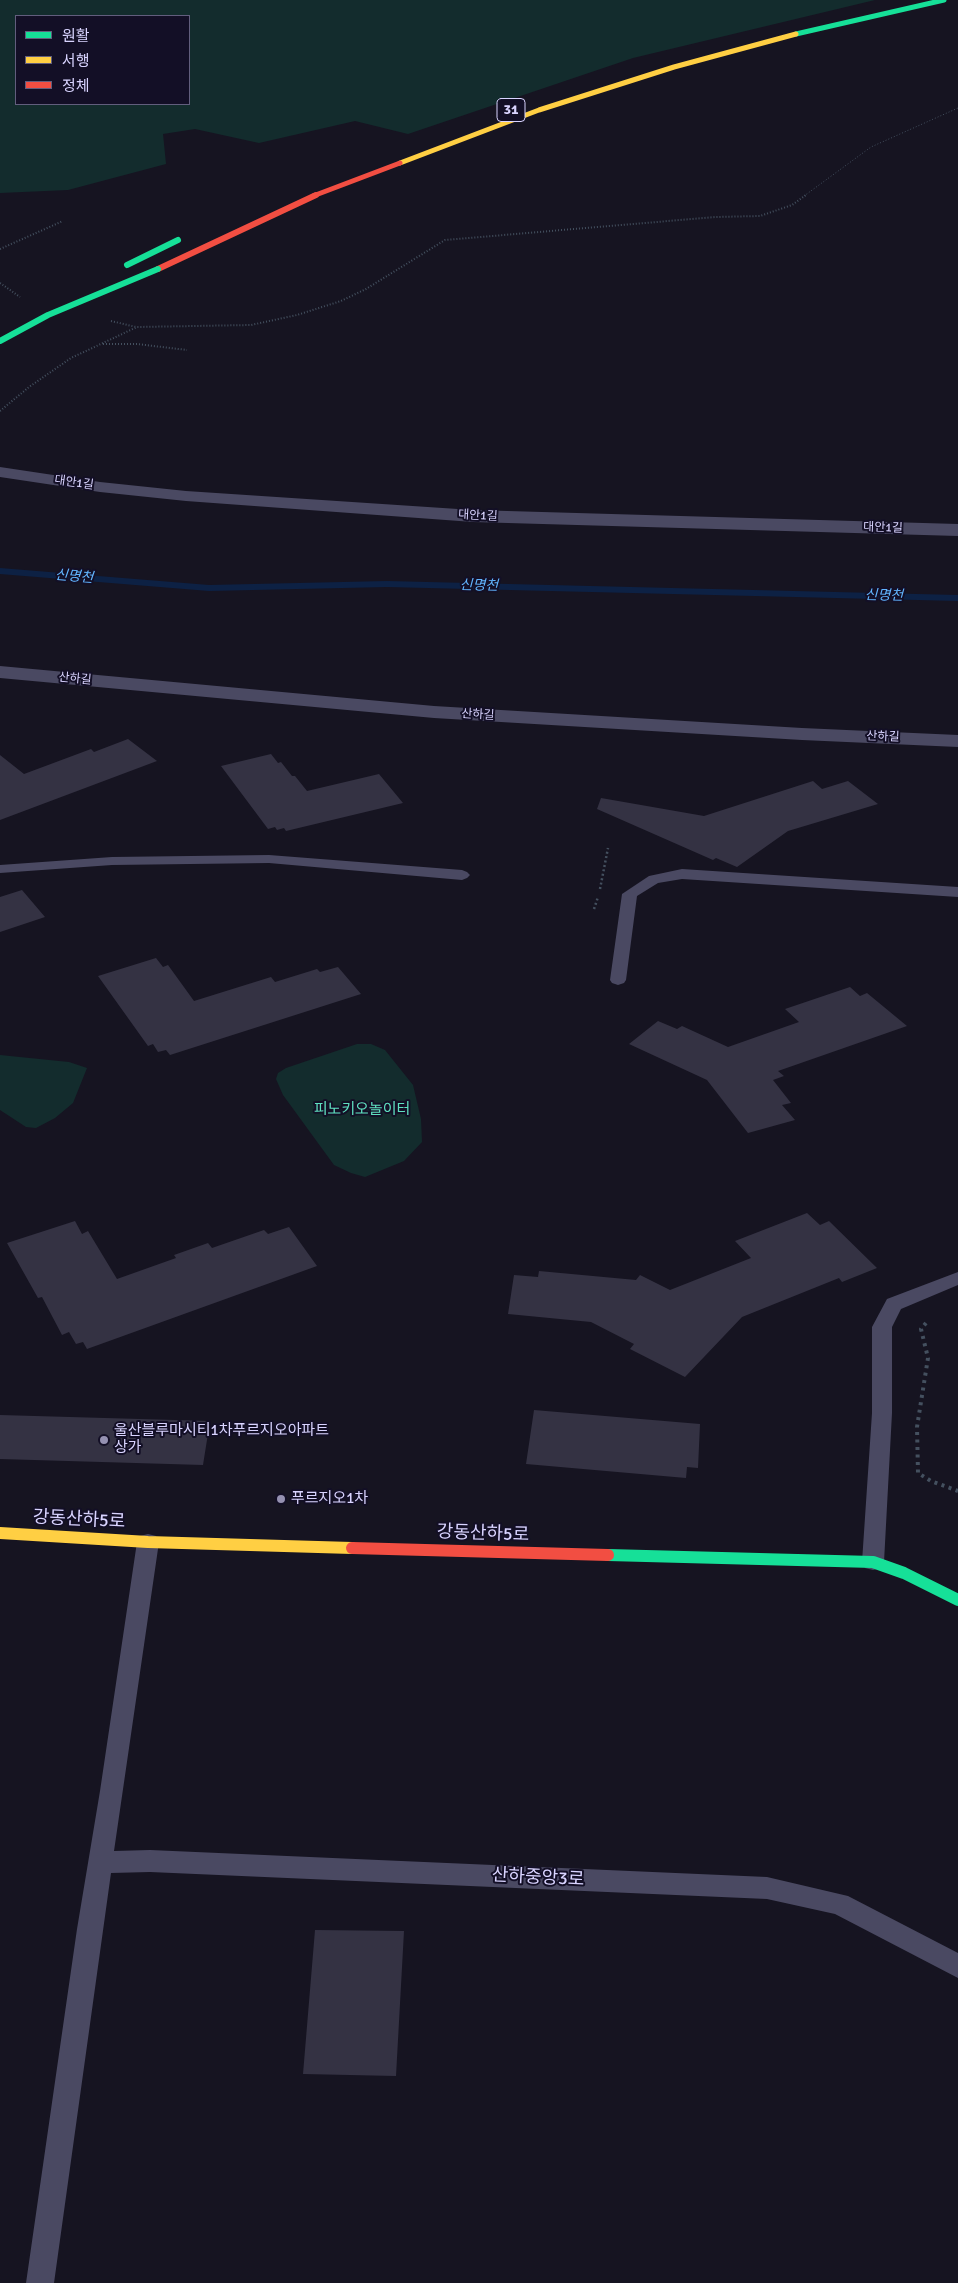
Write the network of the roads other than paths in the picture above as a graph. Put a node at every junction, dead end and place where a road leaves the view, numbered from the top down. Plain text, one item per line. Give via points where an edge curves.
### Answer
1 (944, 0) edge
2 (958, 1) edge
3 (914, 3) edge
4 (449, 132) dead end
5 (187, 236) dead end
6 (123, 266) dead end
7 (0, 341) edge
8 (0, 472) edge
9 (958, 530) edge
10 (0, 672) edge
11 (958, 741) edge
12 (0, 869) edge
13 (462, 875) dead end
14 (958, 892) edge
15 (618, 980) dead end
16 (958, 1278) edge
17 (0, 1533) edge
18 (148, 1542) junction
19 (873, 1562) junction
20 (958, 1600) edge
21 (101, 1862) junction
22 (958, 1966) edge
23 (40, 2283) edge

1 - 3 main road
2 - 3 main road
3 - 4 main road, 31 via 801,25 657,62
3 - 7 main road, bridge via 674,67 539,110 308,198 158,269 48,315
5 - 6 main road
8 - 9 street, 대안1길 via 186,496 473,516
10 - 11 street, 산하길 via 434,712
12 - 13 lane via 112,862 269,859
14 - 15 lane via 682,874 654,879 630,894
16 - 19 lane via 894,1304 882,1327 882,1413
17 - 18 main road, 강동산하5로
18 - 19 main road, 강동산하5로
18 - 21 lane
19 - 20 main road, 강동산하5로 via 904,1573
21 - 22 lane, 산하중앙3로 via 150,1861 767,1888 839,1904
21 - 23 lane

